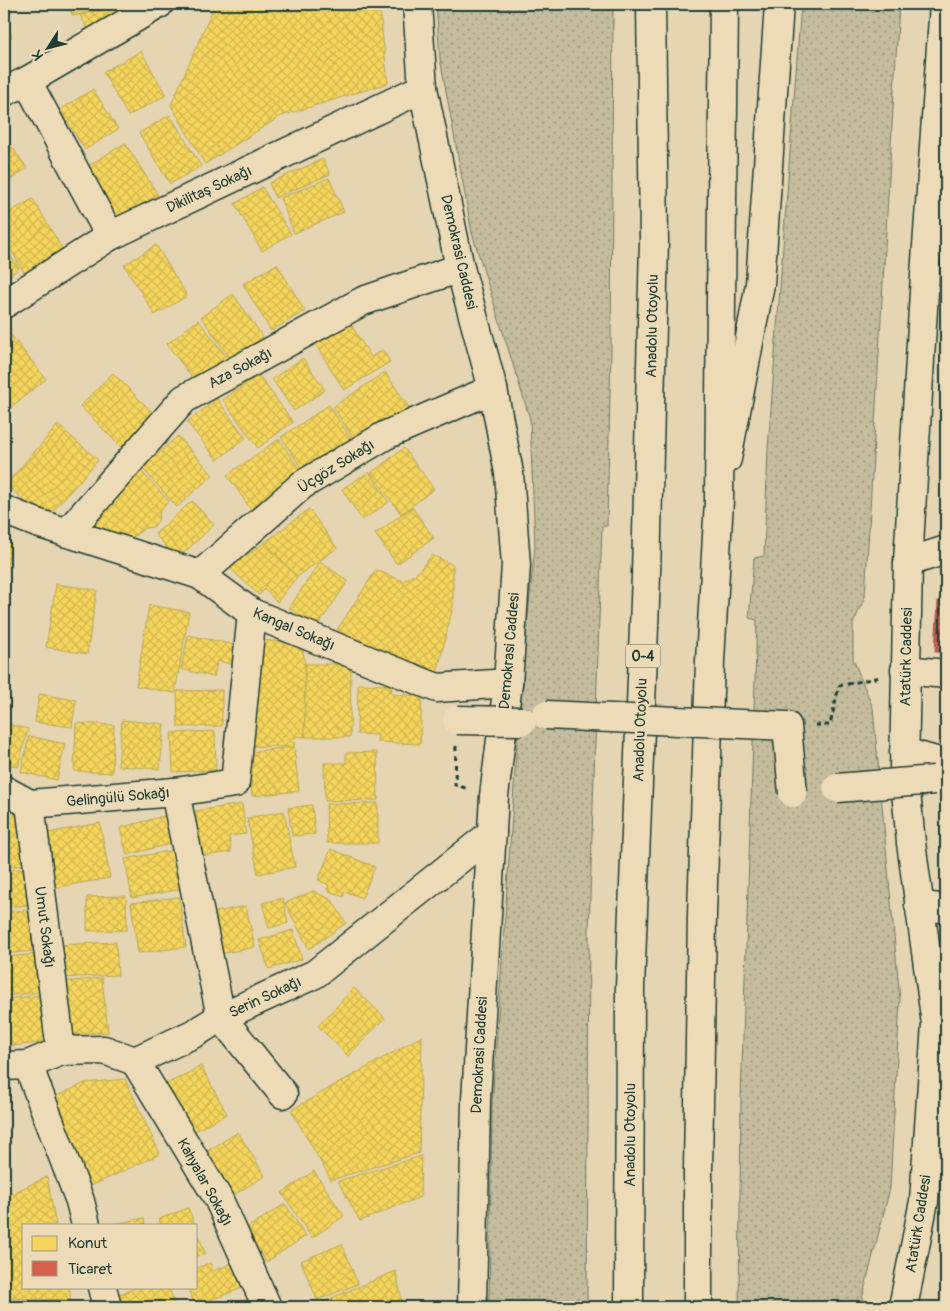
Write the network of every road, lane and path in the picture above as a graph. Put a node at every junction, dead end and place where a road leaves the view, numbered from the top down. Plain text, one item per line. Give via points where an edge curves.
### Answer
1 (159, 4) edge
2 (417, 4) edge
3 (651, 4) edge
4 (724, 4) edge
5 (779, 4) edge
6 (944, 4) edge
7 (15, 86) edge
8 (423, 88) junction
9 (110, 236) junction
10 (460, 268) junction
11 (4, 304) edge
12 (493, 389) junction
13 (719, 500) junction
14 (4, 510) edge
15 (67, 533) junction
16 (946, 550) edge
17 (908, 562) junction
18 (200, 576) junction
19 (252, 613) junction
20 (905, 670) junction
21 (946, 674) edge
22 (508, 683) junction
23 (457, 720) joint
24 (830, 725) dead end
25 (904, 752) junction
26 (940, 772) edge
27 (455, 785) dead end
28 (837, 788) dead end
29 (4, 790) edge
30 (175, 792) junction
31 (793, 793) dead end
32 (30, 804) junction
33 (492, 833) junction
34 (919, 905) junction
35 (946, 910) edge
36 (221, 1017) junction
37 (61, 1050) junction
38 (135, 1061) junction
39 (16, 1066) edge
40 (283, 1094) dead end
41 (86, 1224) edge
42 (102, 1288) edge
43 (107, 1307) edge
44 (267, 1307) edge
45 (472, 1307) edge
46 (630, 1307) edge
47 (698, 1307) edge
48 (903, 1307) edge

1 - 7 main road
2 - 8 main road, Demokrasi Caddesi
3 - 46 main road, Anadolu Otoyolu / O-4 via 654,250 646,575 630,988
4 - 13 main road
5 - 13 main road via 760,284
6 - 17 main road, Atatürk Caddesi
7 - 9 main road
8 - 9 main road, Dikilitaş Sokağı
8 - 10 main road, Demokrasi Caddesi
9 - 11 main road, Dikilitaş Sokağı
10 - 12 main road, Demokrasi Caddesi
10 - 15 main road, Aza Sokağı via 363,301 184,399
12 - 18 main road, Üçgöz Sokağı via 386,435 302,485
12 - 22 main road, Demokrasi Caddesi via 509,473 516,565
13 - 47 main road via 710,661 702,924
14 - 15 main road, Kangal Sokağı
15 - 18 main road, Kangal Sokağı
16 - 17 main road
17 - 20 main road, Atatürk Caddesi
18 - 19 main road, Kangal Sokağı
19 - 22 main road, Kangal Sokağı via 437,688
19 - 30 main road, Gelingülü Sokağı via 235,783
20 - 21 main road
20 - 24 path via 839,686
20 - 25 main road, Atatürk Caddesi
22 - 33 main road, Demokrasi Caddesi
23 - 27 path
23 - 31 main road, bridge via 534,722 546,715 787,726
25 - 26 main road
25 - 34 main road, Atatürk Caddesi via 910,842
26 - 28 main road, bridge
29 - 32 main road
30 - 32 main road, Gelingülü Sokağı
30 - 36 main road
32 - 37 main road, Umut Sokağı
33 - 36 main road, Serin Sokağı via 314,974
33 - 45 main road, Demokrasi Caddesi via 476,1100
34 - 35 main road
34 - 48 main road, Atatürk Caddesi via 936,1024 924,1201
36 - 38 main road, Serin Sokağı
36 - 40 main road
37 - 38 main road via 104,1050
37 - 39 main road
38 - 44 main road, Kahyalar Sokağı via 218,1198
39 - 41 main road via 80,1201
42 - 43 main road

